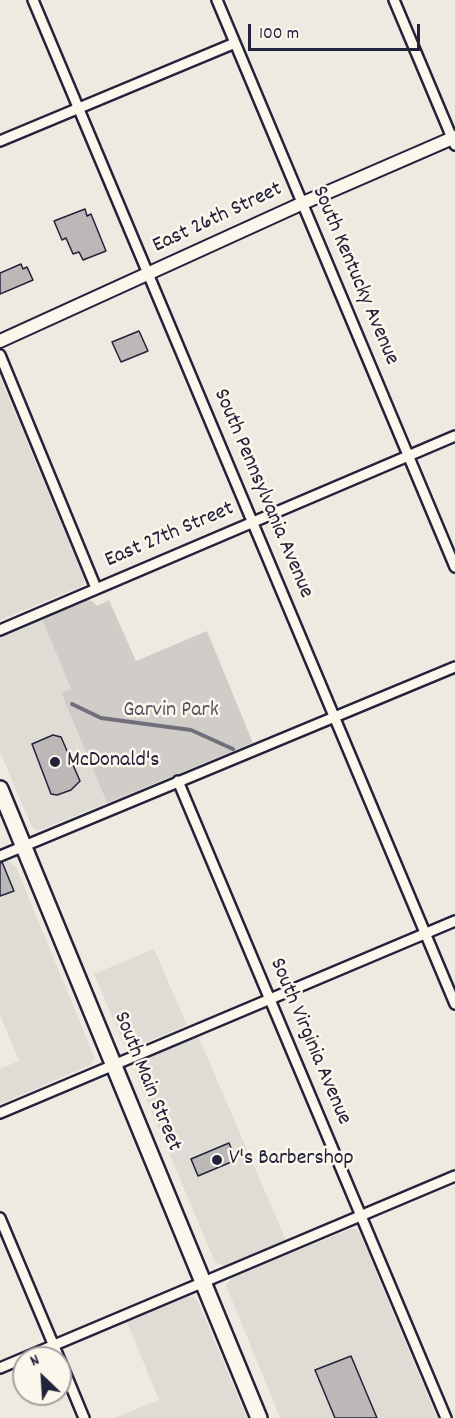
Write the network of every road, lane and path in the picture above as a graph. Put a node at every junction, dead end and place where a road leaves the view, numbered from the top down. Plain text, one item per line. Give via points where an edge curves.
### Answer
1 (33, 0) edge
2 (217, 0) edge
3 (394, 0) edge
4 (235, 43) junction
5 (78, 108) junction
6 (454, 140) edge
7 (0, 141) edge
8 (303, 203) junction
9 (148, 275) junction
10 (0, 341) edge
11 (0, 355) edge
12 (455, 436) edge
13 (408, 456) junction
14 (252, 521) junction
15 (455, 567) edge
16 (96, 588) junction
17 (0, 630) edge
18 (455, 667) edge
19 (334, 717) junction
20 (178, 781) junction
21 (0, 789) edge
22 (24, 846) junction
23 (0, 856) edge
24 (455, 921) edge
25 (425, 934) junction
26 (269, 998) junction
27 (455, 1004) edge
28 (115, 1064) junction
29 (0, 1113) edge
30 (455, 1176) edge
31 (362, 1215) junction
32 (0, 1218) edge
33 (204, 1281) junction
34 (54, 1345) junction
35 (0, 1368) edge
36 (72, 1388) edge
37 (250, 1393) junction
38 (84, 1418) edge
39 (259, 1418) edge
40 (265, 1418) edge
41 (446, 1418) edge

1 - 5 street, South Pennsylvania Avenue
2 - 4 street, South Kentucky Avenue
3 - 6 street
4 - 5 street
4 - 8 street, South Kentucky Avenue
5 - 7 street
5 - 9 street, South Pennsylvania Avenue
6 - 8 street, East 26th Street
8 - 9 street, East 26th Street
8 - 13 street, South Kentucky Avenue
9 - 10 street, East 26th Street
9 - 14 street, South Pennsylvania Avenue
11 - 16 street
12 - 13 street, East 27th Street
13 - 14 street, East 27th Street
13 - 15 street, South Kentucky Avenue
14 - 16 street, East 27th Street
14 - 19 street, South Pennsylvania Avenue
16 - 17 street, East 27th Street
18 - 19 street
19 - 20 street
19 - 25 street, South Pennsylvania Avenue
20 - 22 street
20 - 26 street, South Virginia Avenue
21 - 22 main road, South Main Street
22 - 23 street
22 - 28 main road, South Main Street
24 - 25 street
25 - 26 street
25 - 27 street, South Pennsylvania Avenue
26 - 28 street
26 - 31 street, South Virginia Avenue
28 - 29 street
28 - 33 main road, South Main Street
30 - 31 street
31 - 33 street
31 - 41 street, South Virginia Avenue
32 - 34 street
33 - 34 street
33 - 37 main road, South Main Street
34 - 35 street
36 - 38 street
37 - 39 main road, South Main Street
37 - 40 main road, South Main Street

